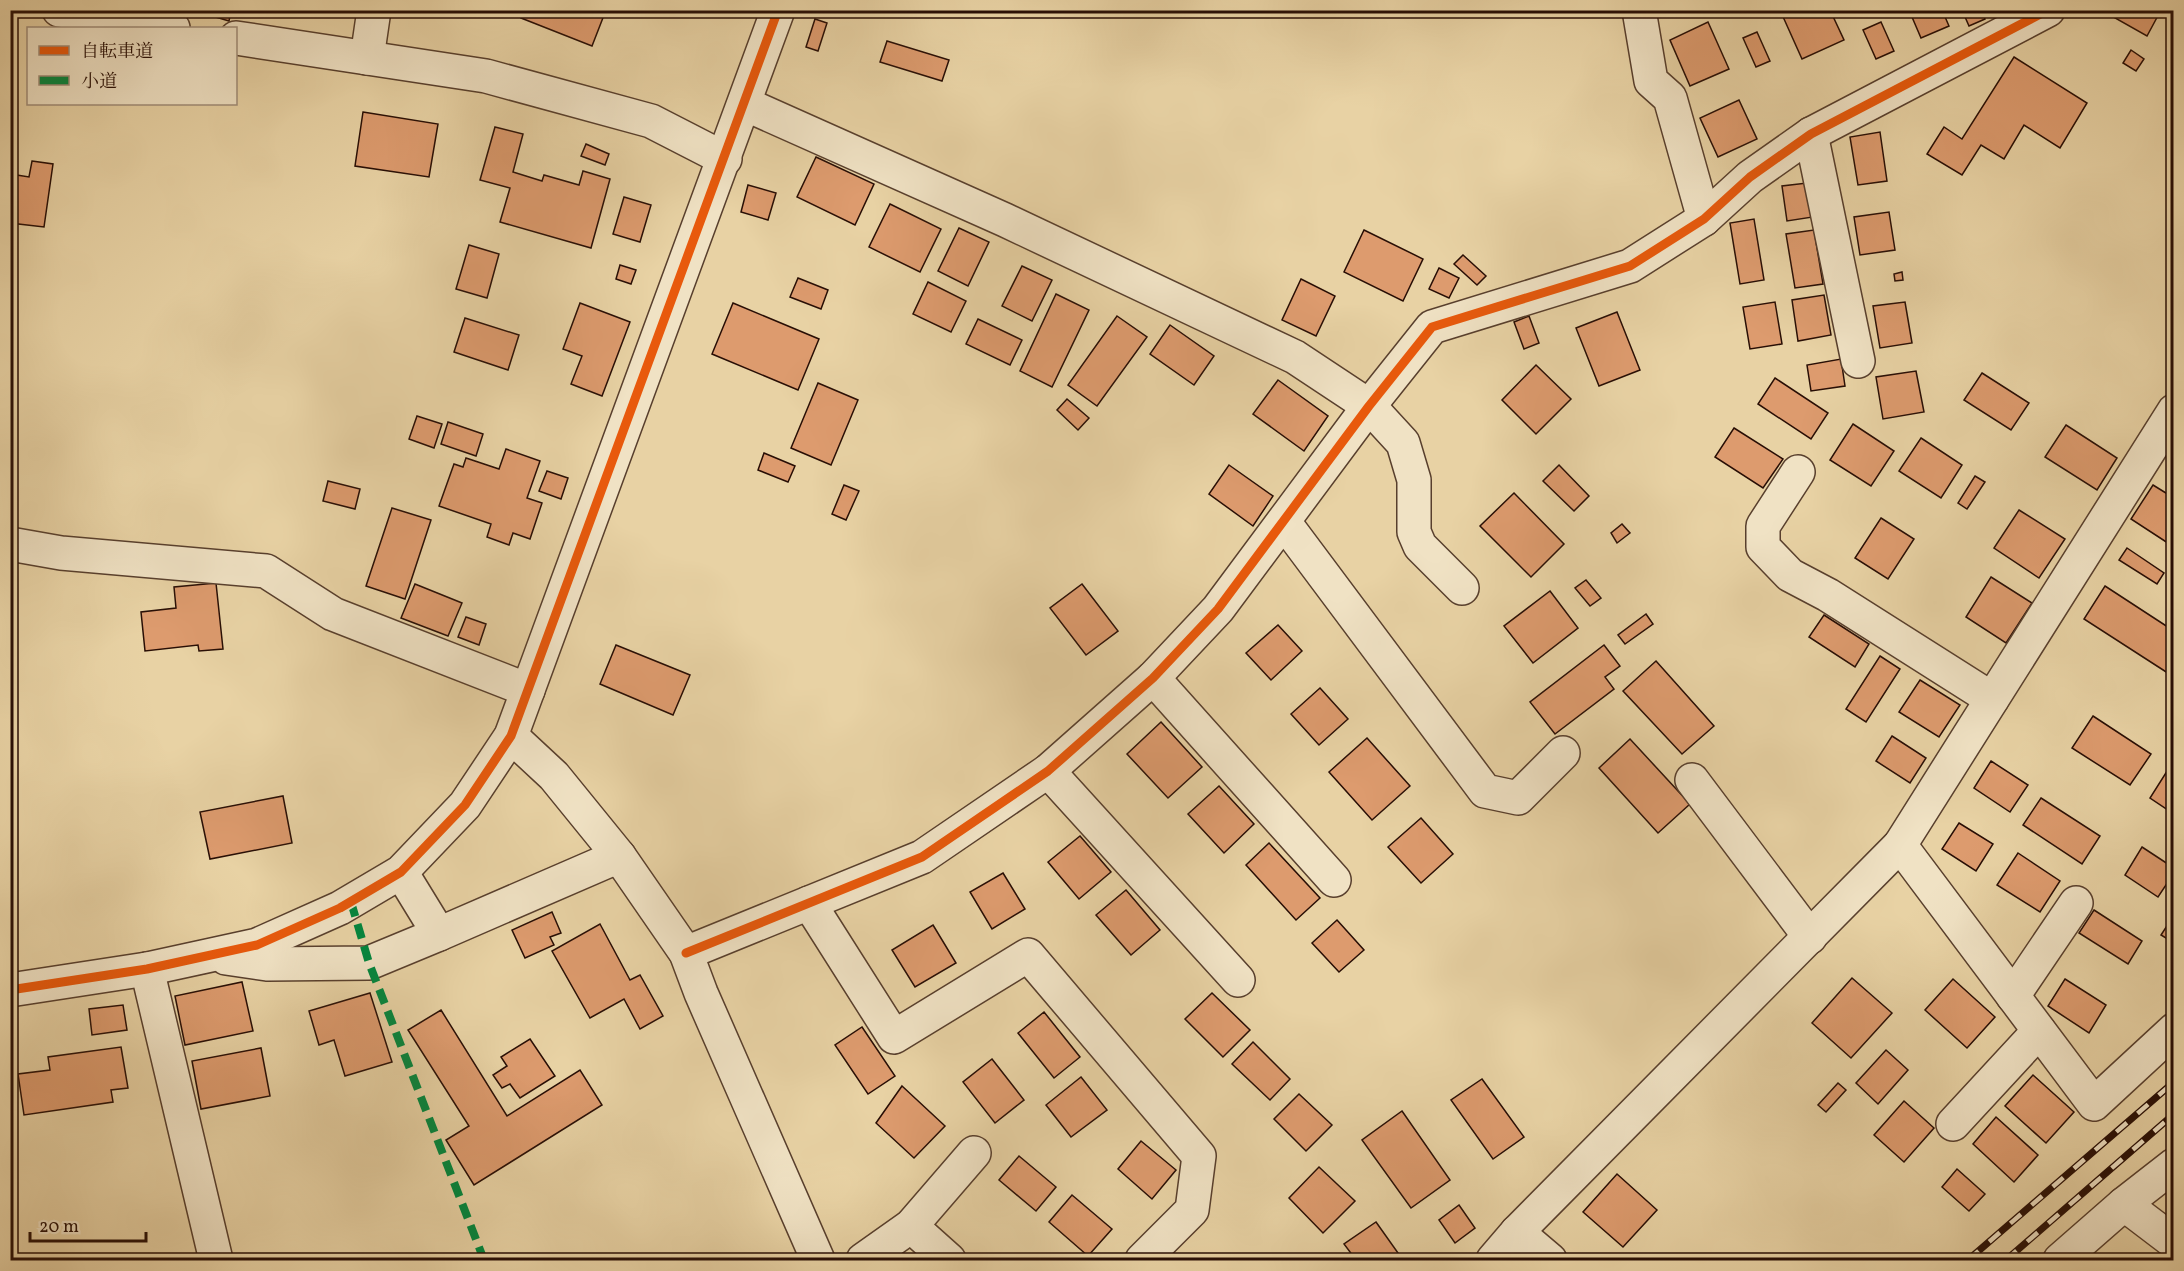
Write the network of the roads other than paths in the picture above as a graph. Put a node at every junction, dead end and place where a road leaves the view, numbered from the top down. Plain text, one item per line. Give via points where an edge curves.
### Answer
1 (58, 10) edge
2 (375, 10) edge
3 (778, 10) edge
4 (1639, 10) edge
5 (2048, 10) edge
6 (167, 27) edge
7 (237, 38) edge
8 (366, 58) junction
9 (745, 104) junction
10 (1811, 134) junction
11 (724, 159) junction
12 (1704, 219) junction
13 (1858, 361) dead end
14 (1369, 406) junction
15 (2174, 411) edge
16 (1798, 472) dead end
17 (1284, 522) junction
18 (10, 544) edge
19 (1462, 588) dead end
20 (1153, 678) junction
21 (528, 690) junction
22 (1992, 699) junction
23 (511, 736) junction
24 (1563, 753) dead end
25 (1048, 771) junction
26 (1692, 780) dead end
27 (1900, 845) junction
28 (619, 856) junction
29 (401, 872) junction
30 (1334, 880) dead end
31 (809, 903) junction
32 (2076, 903) dead end
33 (439, 934) junction
34 (1810, 937) junction
35 (686, 953) junction
36 (213, 956) junction
37 (147, 969) junction
38 (1238, 980) dead end
39 (10, 990) edge
40 (2013, 996) junction
41 (2174, 1030) edge
42 (2039, 1031) junction
43 (1953, 1124) dead end
44 (974, 1153) dead end
45 (2174, 1165) edge
46 (2124, 1204) junction
47 (911, 1226) junction
48 (1517, 1232) junction
49 (2174, 1242) edge
50 (216, 1260) edge
51 (818, 1260) edge
52 (862, 1260) edge
53 (949, 1260) edge
54 (1142, 1260) edge
55 (1493, 1260) edge
56 (1550, 1260) edge
57 (2060, 1260) edge

1 - 6 street
2 - 8 street
3 - 9 street
4 - 12 street via 1651,81 1670,98
5 - 10 street
7 - 8 street
8 - 11 street via 486,76 582,101 651,122
9 - 11 street
9 - 14 street via 1005,220 1295,357
10 - 12 street via 1750,177
10 - 13 street
11 - 21 street
12 - 14 street via 1630,266 1432,327
14 - 17 street
14 - 19 street via 1403,443 1414,480 1414,531 1420,546
15 - 22 street
16 - 22 street via 1763,526 1763,547 1790,575
17 - 20 street via 1218,609
17 - 24 street via 1485,791 1518,798
18 - 21 street via 61,553 266,571 333,614
20 - 25 street
20 - 30 street
21 - 23 street
22 - 27 street
23 - 28 street via 554,776
23 - 29 street via 465,805
25 - 31 street via 922,857
25 - 38 street
26 - 34 street
27 - 34 street
27 - 40 street
28 - 33 street
28 - 35 street
29 - 33 street
29 - 36 street via 340,908 257,945
31 - 35 street
31 - 54 street via 894,1037 1028,955 1199,1156 1192,1210
32 - 40 street
33 - 36 street via 369,963 267,964
34 - 48 street
35 - 51 street
36 - 37 street
37 - 39 street
37 - 50 street
40 - 42 street
41 - 42 street via 2094,1104
42 - 43 street
44 - 47 street
45 - 46 street
46 - 49 street
46 - 57 street
47 - 52 street
47 - 53 street
48 - 55 street
48 - 56 street

